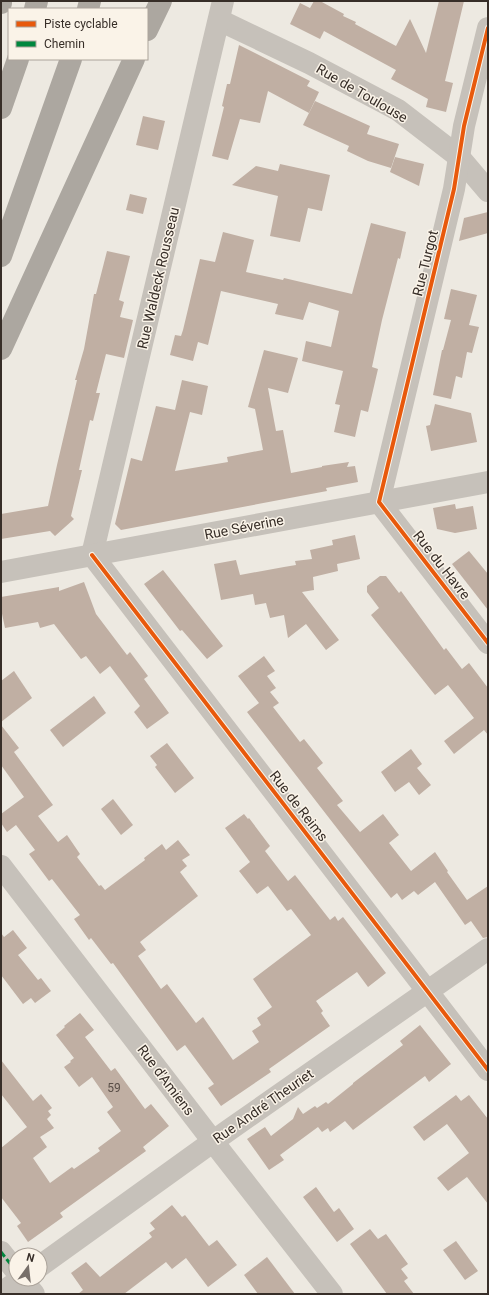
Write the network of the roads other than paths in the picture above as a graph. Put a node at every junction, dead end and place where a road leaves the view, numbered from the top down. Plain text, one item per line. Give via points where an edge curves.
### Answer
1 (160, 1) edge
2 (221, 10) edge
3 (148, 28) edge
4 (488, 28) edge
5 (18, 60) edge
6 (71, 60) edge
7 (134, 60) edge
8 (1, 108) edge
9 (459, 157) junction
10 (488, 191) edge
11 (1, 256) edge
12 (1, 349) edge
13 (488, 482) edge
14 (379, 502) junction
15 (92, 555) junction
16 (1, 572) edge
17 (488, 643) edge
18 (1, 866) edge
19 (488, 949) edge
20 (427, 992) junction
21 (488, 1070) edge
22 (213, 1141) junction
23 (1, 1252) edge
24 (48, 1260) edge
25 (8, 1261) edge
26 (10, 1287) edge
27 (1, 1293) edge
28 (332, 1294) edge

1 - 3 highway
2 - 9 street, Rue de Toulouse via 309,63 398,110
2 - 15 street, Rue Waldeck Rousseau
4 - 9 street, Rue Turgot
5 - 8 highway
6 - 11 highway
7 - 12 highway
9 - 10 street, Rue de Toulouse
9 - 14 street, Rue Turgot via 454,189
13 - 14 street, Rue Séverine
14 - 15 street, Rue Séverine
14 - 17 street, Rue du Havre
15 - 16 street, Rue Séverine
15 - 20 street, Rue de Reims
18 - 22 street, Rue d'Amiens
19 - 20 street, Rue André Theuriet
20 - 21 street, Rue de Reims
20 - 22 street, Rue André Theuriet
22 - 24 street, Rue André Theuriet
22 - 28 street, Rue d'Amiens
23 - 25 street
26 - 27 street

